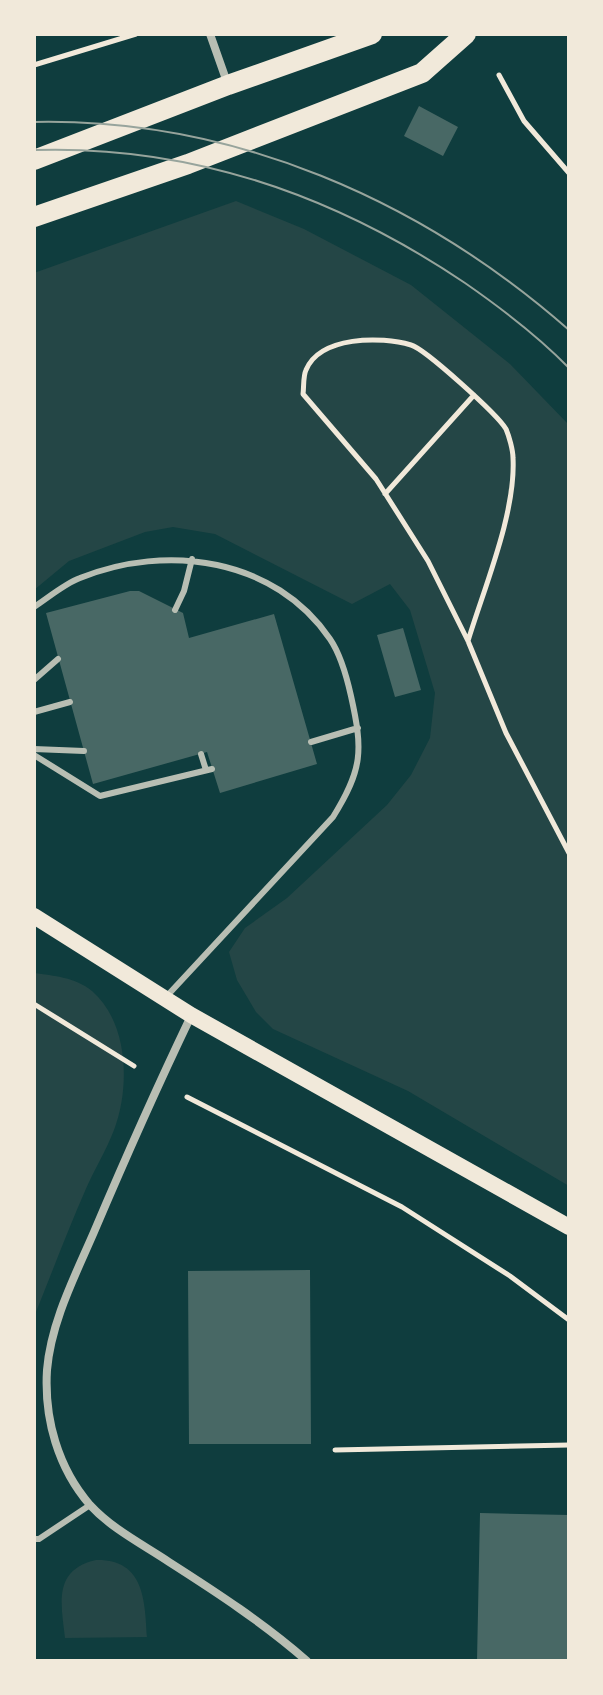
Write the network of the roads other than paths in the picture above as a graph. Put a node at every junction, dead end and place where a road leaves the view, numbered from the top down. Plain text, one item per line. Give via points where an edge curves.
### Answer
1 (210, 34) edge
2 (372, 34) edge
3 (466, 34) edge
4 (228, 85) junction
5 (34, 160) edge
6 (34, 217) edge
7 (192, 559) junction
8 (34, 607) edge
9 (175, 610) dead end
10 (58, 659) dead end
11 (34, 680) edge
12 (70, 702) dead end
13 (34, 712) edge
14 (358, 728) junction
15 (311, 742) dead end
16 (84, 751) dead end
17 (34, 752) edge
18 (201, 754) dead end
19 (34, 916) edge
20 (165, 998) junction
21 (191, 1015) junction
22 (569, 1227) edge
23 (90, 1505) junction
24 (34, 1539) edge
25 (307, 1661) edge

1 - 4 street
2 - 4 main road
3 - 6 main road via 422,73
4 - 5 main road
7 - 8 lane via 111,567 76,579
7 - 9 lane
7 - 14 lane via 231,568 279,590 310,613 332,642
10 - 11 lane
12 - 13 lane
14 - 15 lane
14 - 20 lane via 356,773 333,817
16 - 17 lane
17 - 18 lane via 100,796 209,770
19 - 20 main road
20 - 21 main road
21 - 22 main road
21 - 23 street via 68,1292 51,1347 47,1394 54,1440
23 - 24 lane
23 - 25 street

